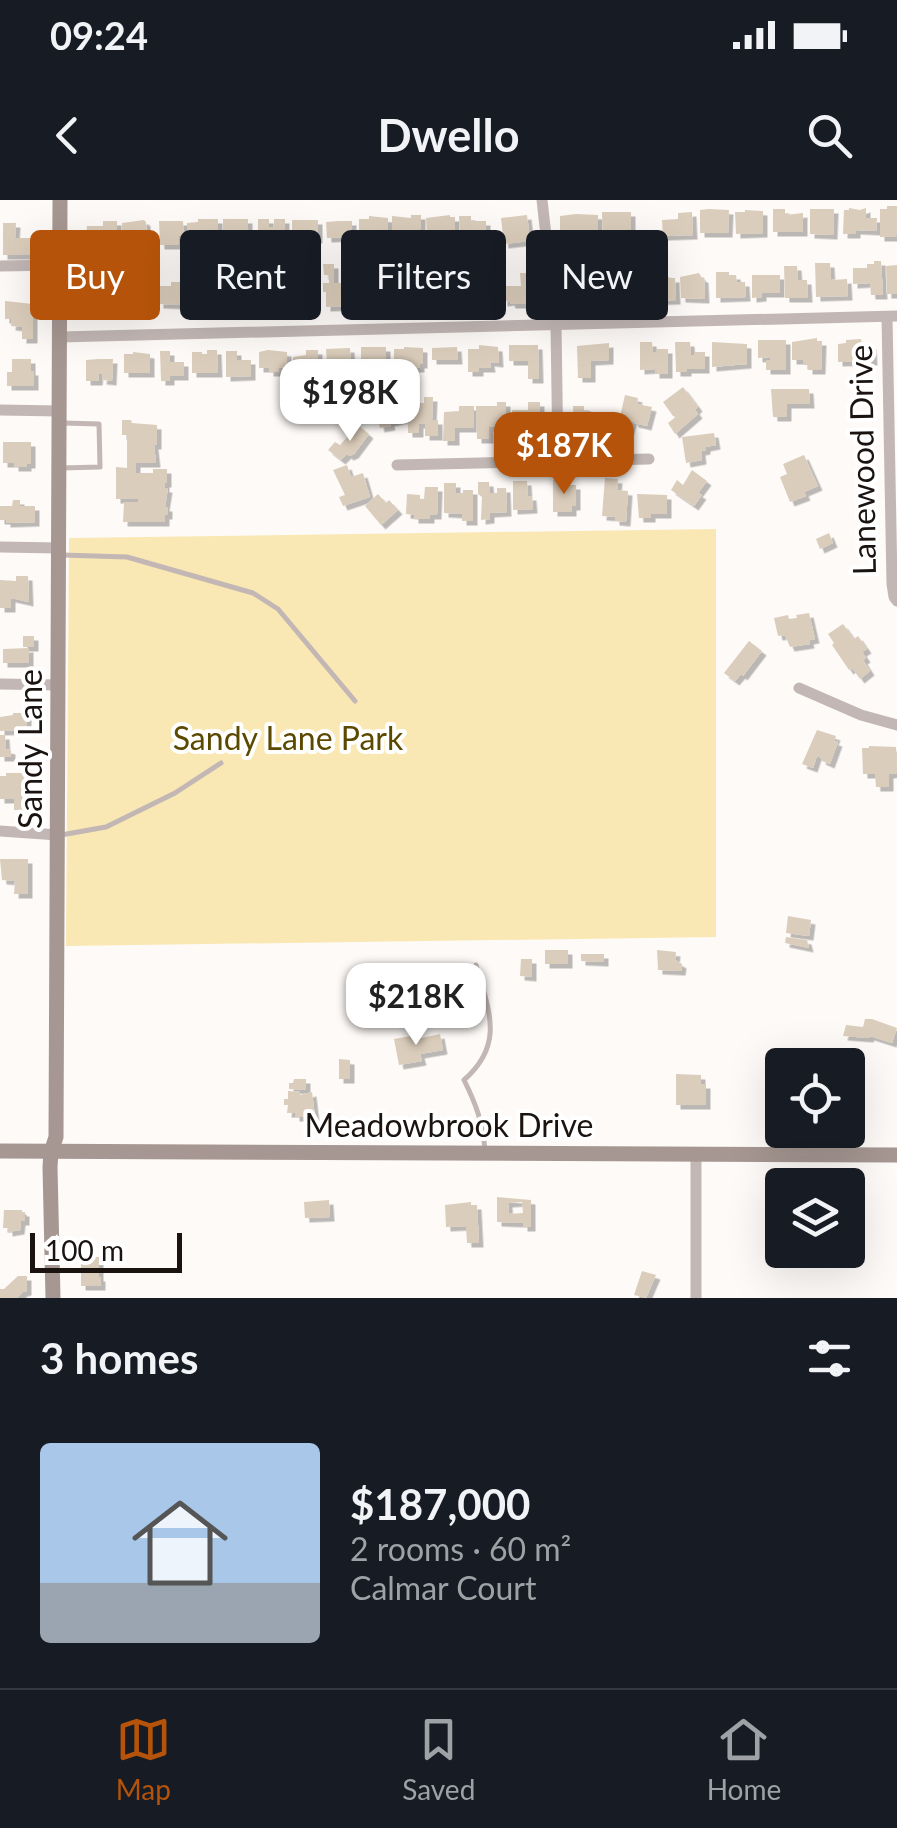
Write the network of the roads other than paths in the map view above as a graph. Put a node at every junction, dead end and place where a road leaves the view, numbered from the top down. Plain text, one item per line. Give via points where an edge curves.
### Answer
1 (60, 200) edge
2 (542, 200) edge
3 (60, 230) edge
4 (0, 266) edge
5 (30, 266) edge
6 (892, 317) edge
7 (60, 320) edge
8 (556, 325) junction
9 (60, 337) junction
10 (0, 410) edge
11 (60, 417) junction
12 (558, 460) junction
13 (649, 460) dead end
14 (397, 465) dead end
15 (60, 468) junction
16 (894, 530) edge
17 (0, 547) edge
18 (59, 551) junction
19 (897, 601) edge
20 (0, 684) edge
21 (58, 684) junction
22 (799, 688) dead end
23 (354, 701) dead end
24 (897, 725) edge
25 (220, 763) dead end
26 (0, 831) edge
27 (58, 836) junction
28 (476, 965) dead end
29 (0, 1151) edge
30 (51, 1152) junction
31 (485, 1154) junction
32 (696, 1155) junction
33 (897, 1155) edge
34 (53, 1298) edge
35 (696, 1298) edge

1 - 3 street, Sandy Lane
2 - 8 street
4 - 5 street
6 - 8 street
6 - 16 street, Lanewood Drive
7 - 9 street, Sandy Lane
8 - 9 street
8 - 12 street
9 - 11 street, Sandy Lane
10 - 11 street
11 - 15 street, Sandy Lane
11 - 15 lane via 99,424 100,468
12 - 13 street
12 - 14 street
15 - 18 street, Sandy Lane
16 - 19 street, Lanewood Drive
17 - 18 street
18 - 21 street, Sandy Lane
18 - 23 lane via 127,557 253,593 278,609
20 - 21 street
21 - 27 street, Sandy Lane
22 - 24 street
25 - 27 lane via 106,828
26 - 27 street
27 - 30 street, Sandy Lane
28 - 31 lane via 490,1034 484,1059 464,1080 483,1123
29 - 30 street, Meadowbrook Drive
30 - 31 street, Meadowbrook Drive
30 - 34 street, Sandy Lane
31 - 32 street, Meadowbrook Drive
32 - 33 street, Meadowbrook Drive
32 - 35 street

